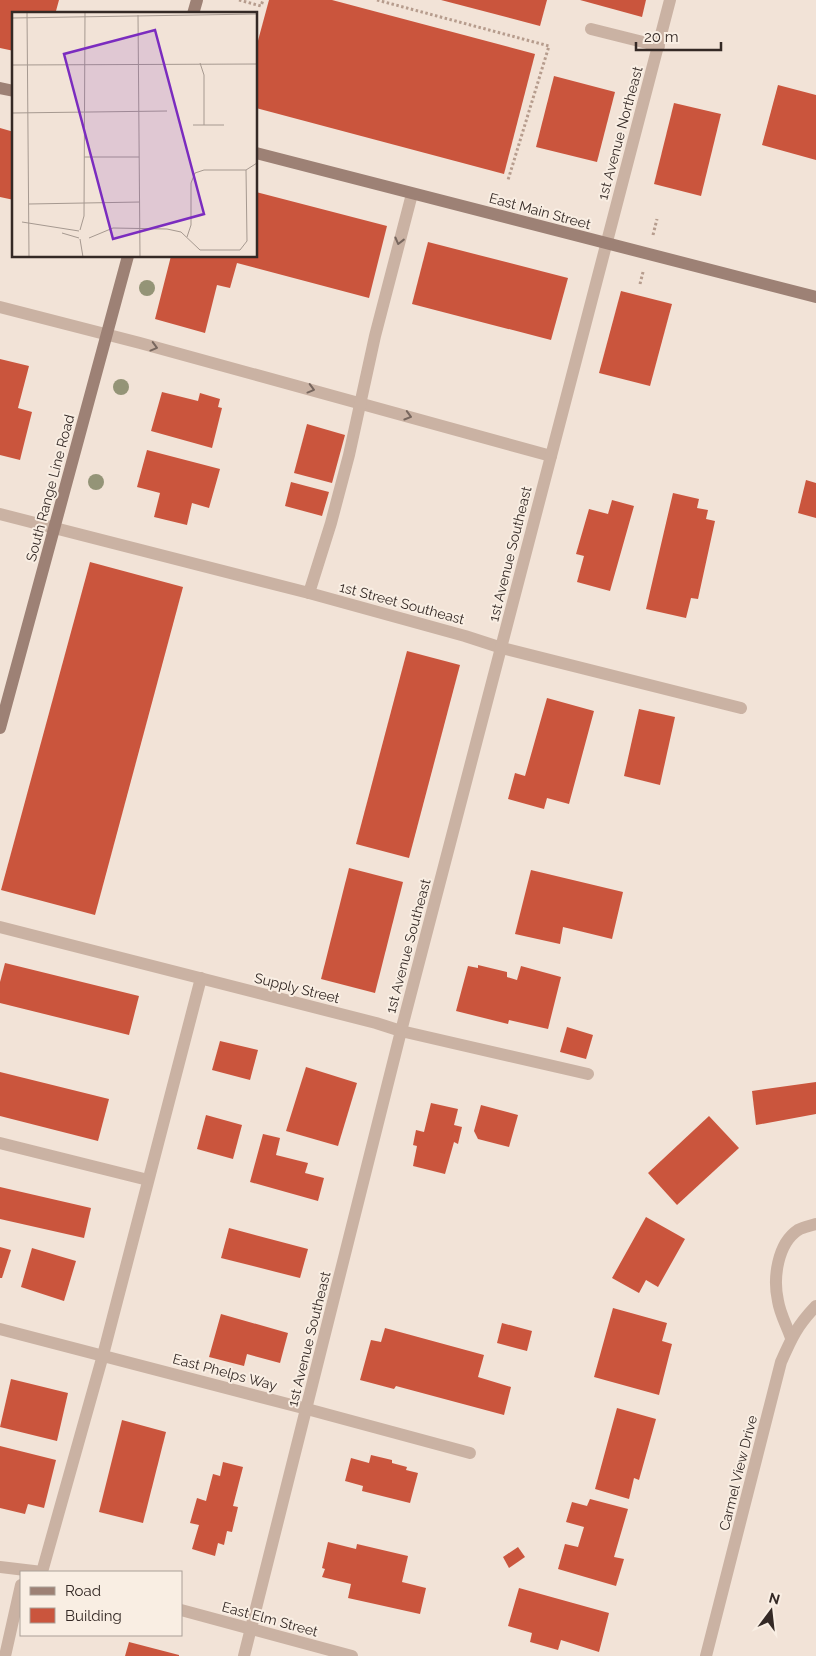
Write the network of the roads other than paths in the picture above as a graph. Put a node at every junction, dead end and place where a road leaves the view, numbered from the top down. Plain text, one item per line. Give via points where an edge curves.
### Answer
1 (670, 0) edge
2 (591, 29) dead end
3 (658, 46) junction
4 (258, 154) edge
5 (412, 194) junction
6 (606, 244) junction
7 (127, 258) edge
8 (816, 297) edge
9 (0, 307) edge
10 (107, 334) junction
11 (361, 403) junction
12 (551, 456) junction
13 (0, 514) edge
14 (54, 528) junction
15 (309, 593) junction
16 (502, 648) junction
17 (741, 708) dead end
18 (0, 728) edge
19 (0, 927) edge
20 (201, 978) junction
21 (401, 1031) junction
22 (588, 1074) dead end
23 (0, 1143) edge
24 (148, 1180) junction
25 (816, 1224) edge
26 (816, 1306) edge
27 (0, 1329) edge
28 (791, 1338) junction
29 (103, 1355) junction
30 (307, 1409) junction
31 (470, 1453) dead end
32 (0, 1568) edge
33 (24, 1571) edge
34 (42, 1571) edge
35 (20, 1589) edge
36 (182, 1610) edge
37 (250, 1630) junction
38 (5, 1656) edge
39 (244, 1656) edge
40 (352, 1656) edge
41 (706, 1656) edge

1 - 3 street, 1st Avenue Northeast
2 - 3 street
3 - 6 street, 1st Avenue Northeast
4 - 5 main road, East Main Street
5 - 6 main road, East Main Street
5 -> 11 street
6 - 8 main road, East Main Street
6 - 12 street, 1st Avenue Southeast
7 - 10 main road, South Range Line Road
9 - 10 street
10 -> 11 street
10 - 14 main road, South Range Line Road
11 -> 12 street
11 - 15 street via 331,523
12 - 16 street, 1st Avenue Southeast
13 - 14 street, 1st Street Southeast
14 - 15 street, 1st Street Southeast
14 - 18 main road, South Range Line Road
15 - 16 street, 1st Street Southeast
16 - 17 street, 1st Street Southeast
16 - 21 street, 1st Avenue Southeast
19 - 20 street, Supply Street
20 - 21 street, Supply Street
20 - 24 street
21 - 22 street, Supply Street
21 - 30 street, 1st Avenue Southeast
23 - 24 street
24 - 29 street
25 - 28 street via 798,1230 784,1246 777,1264 775,1284 778,1302
26 - 28 street, Carmel View Drive via 801,1321
27 - 29 street, East Phelps Way
28 - 41 street, Carmel View Drive via 781,1362
29 - 30 street, East Phelps Way
29 - 34 street
30 - 31 street, East Phelps Way
30 - 37 street, 1st Avenue Southeast
32 - 33 street
35 - 38 street
36 - 37 street, East Elm Street
37 - 39 street, 1st Avenue Southeast
37 - 40 street, East Elm Street

